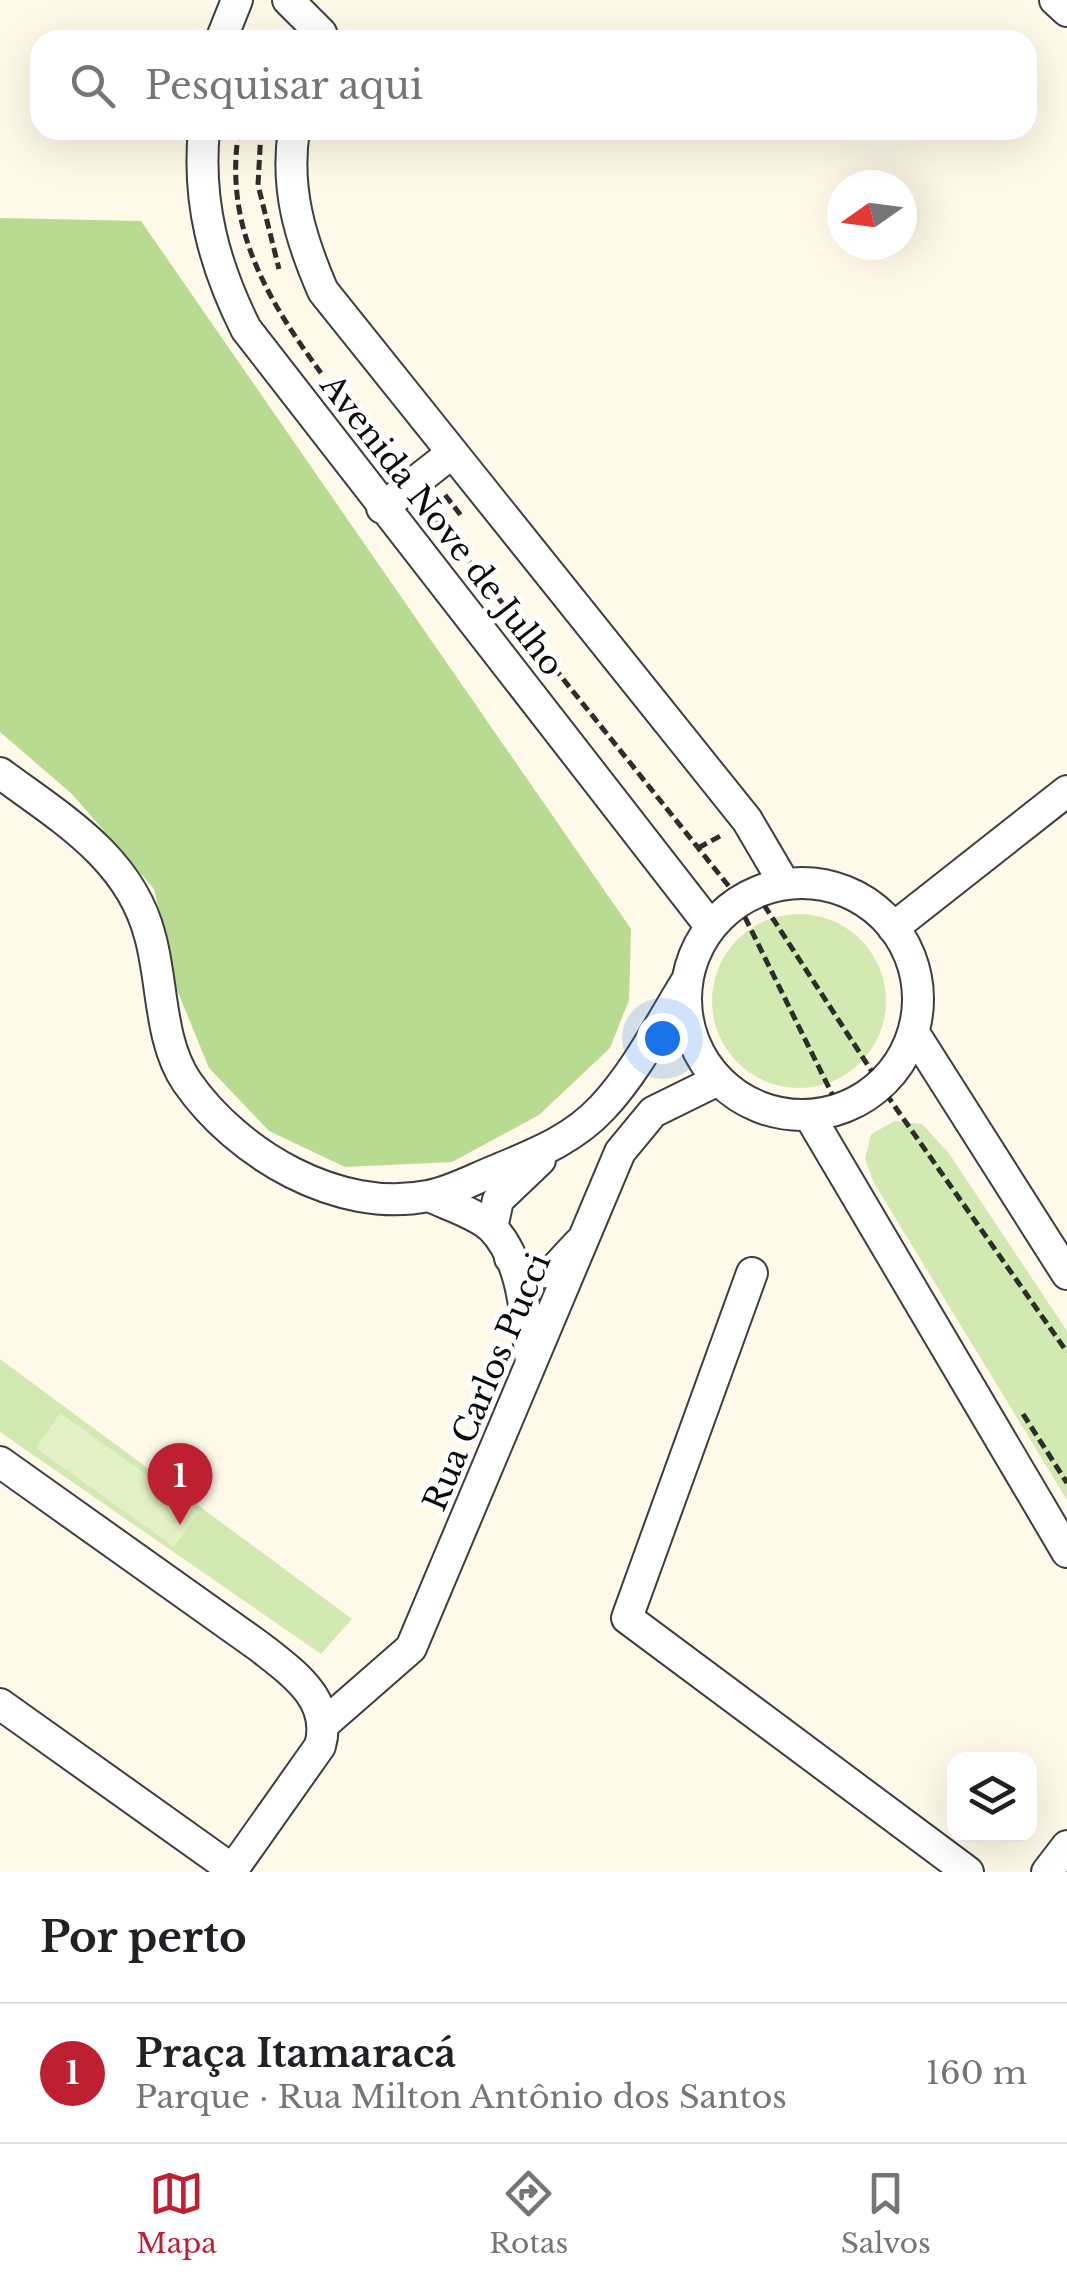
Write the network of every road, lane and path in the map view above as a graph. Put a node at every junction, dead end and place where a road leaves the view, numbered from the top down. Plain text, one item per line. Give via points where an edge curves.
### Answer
1 (237, 0) edge
2 (288, 0) edge
3 (1055, 0) edge
4 (1067, 11) edge
5 (224, 30) edge
6 (319, 30) edge
7 (204, 140) edge
8 (239, 140) edge
9 (260, 140) edge
10 (292, 140) edge
11 (284, 276) dead end
12 (328, 382) dead end
13 (452, 453) junction
14 (418, 480) junction
15 (382, 508) junction
16 (464, 519) dead end
17 (0, 773) edge
18 (1067, 792) edge
19 (747, 820) junction
20 (708, 821) dead end
21 (720, 836) junction
22 (698, 848) junction
23 (729, 850) dead end
24 (668, 867) junction
25 (759, 893) junction
26 (712, 927) junction
27 (893, 928) junction
28 (686, 982) junction
29 (914, 1033) junction
30 (718, 1080) junction
31 (880, 1084) junction
32 (827, 1085) dead end
33 (809, 1115) junction
34 (558, 1145) junction
35 (429, 1196) junction
36 (492, 1228) junction
37 (589, 1232) junction
38 (510, 1258) junction
39 (752, 1272) dead end
40 (1067, 1274) edge
41 (1067, 1352) edge
42 (532, 1366) junction
43 (0, 1462) edge
44 (1067, 1552) edge
45 (0, 1704) edge
46 (324, 1720) junction
47 (1067, 1846) edge
48 (232, 1871) edge
49 (968, 1872) edge
50 (1046, 1872) edge

1 - 5 street
2 - 6 street
3 - 4 street
7 - 15 street, Avenida Nove de Julho via 206,216 220,276 246,329
8 - 12 path via 246,242 274,309
9 - 11 path via 258,185
10 - 13 street, Avenida Nove de Julho via 289,161 301,240 323,292
13 - 14 street
13 - 19 street, Avenida Nove de Julho
14 - 15 street
14 - 16 path
14 - 22 path
15 - 24 street, Avenida Nove de Julho
17 - 35 street via 84,834 133,889 185,1079 222,1123 263,1157 327,1187 384,1199
18 - 27 street
19 - 21 path
19 - 25 street, Avenida Nove de Julho
20 - 21 path
21 - 22 path
21 - 23 path
22 - 24 path
22 - 25 path
24 - 26 street, Avenida Nove de Julho
25 - 26 street
25 - 27 street via 822,883 857,896
25 - 31 path
25 - 32 path
26 - 28 street via 697,947
27 - 29 street via 910,954 919,993
28 - 30 street via 687,1020 699,1055
28 - 34 street via 602,1108
29 - 31 street
29 - 40 street
30 - 33 street via 754,1106
30 - 37 street, Rua Carlos Pucci via 653,1112 620,1152
31 - 33 street via 832,1113
31 - 41 path
33 - 44 street
34 - 35 street
34 - 36 street via 498,1200
35 - 36 street
36 - 38 street
37 - 38 street via 553,1271 532,1274
37 - 42 street, Rua Carlos Pucci
38 - 42 street via 524,1300
39 - 49 street via 627,1618
42 - 46 street, Rua Carlos Pucci via 410,1648
43 - 46 street via 260,1647 308,1689
45 - 48 street
46 - 48 street, Rua Carlos Pucci via 309,1767
47 - 50 street

